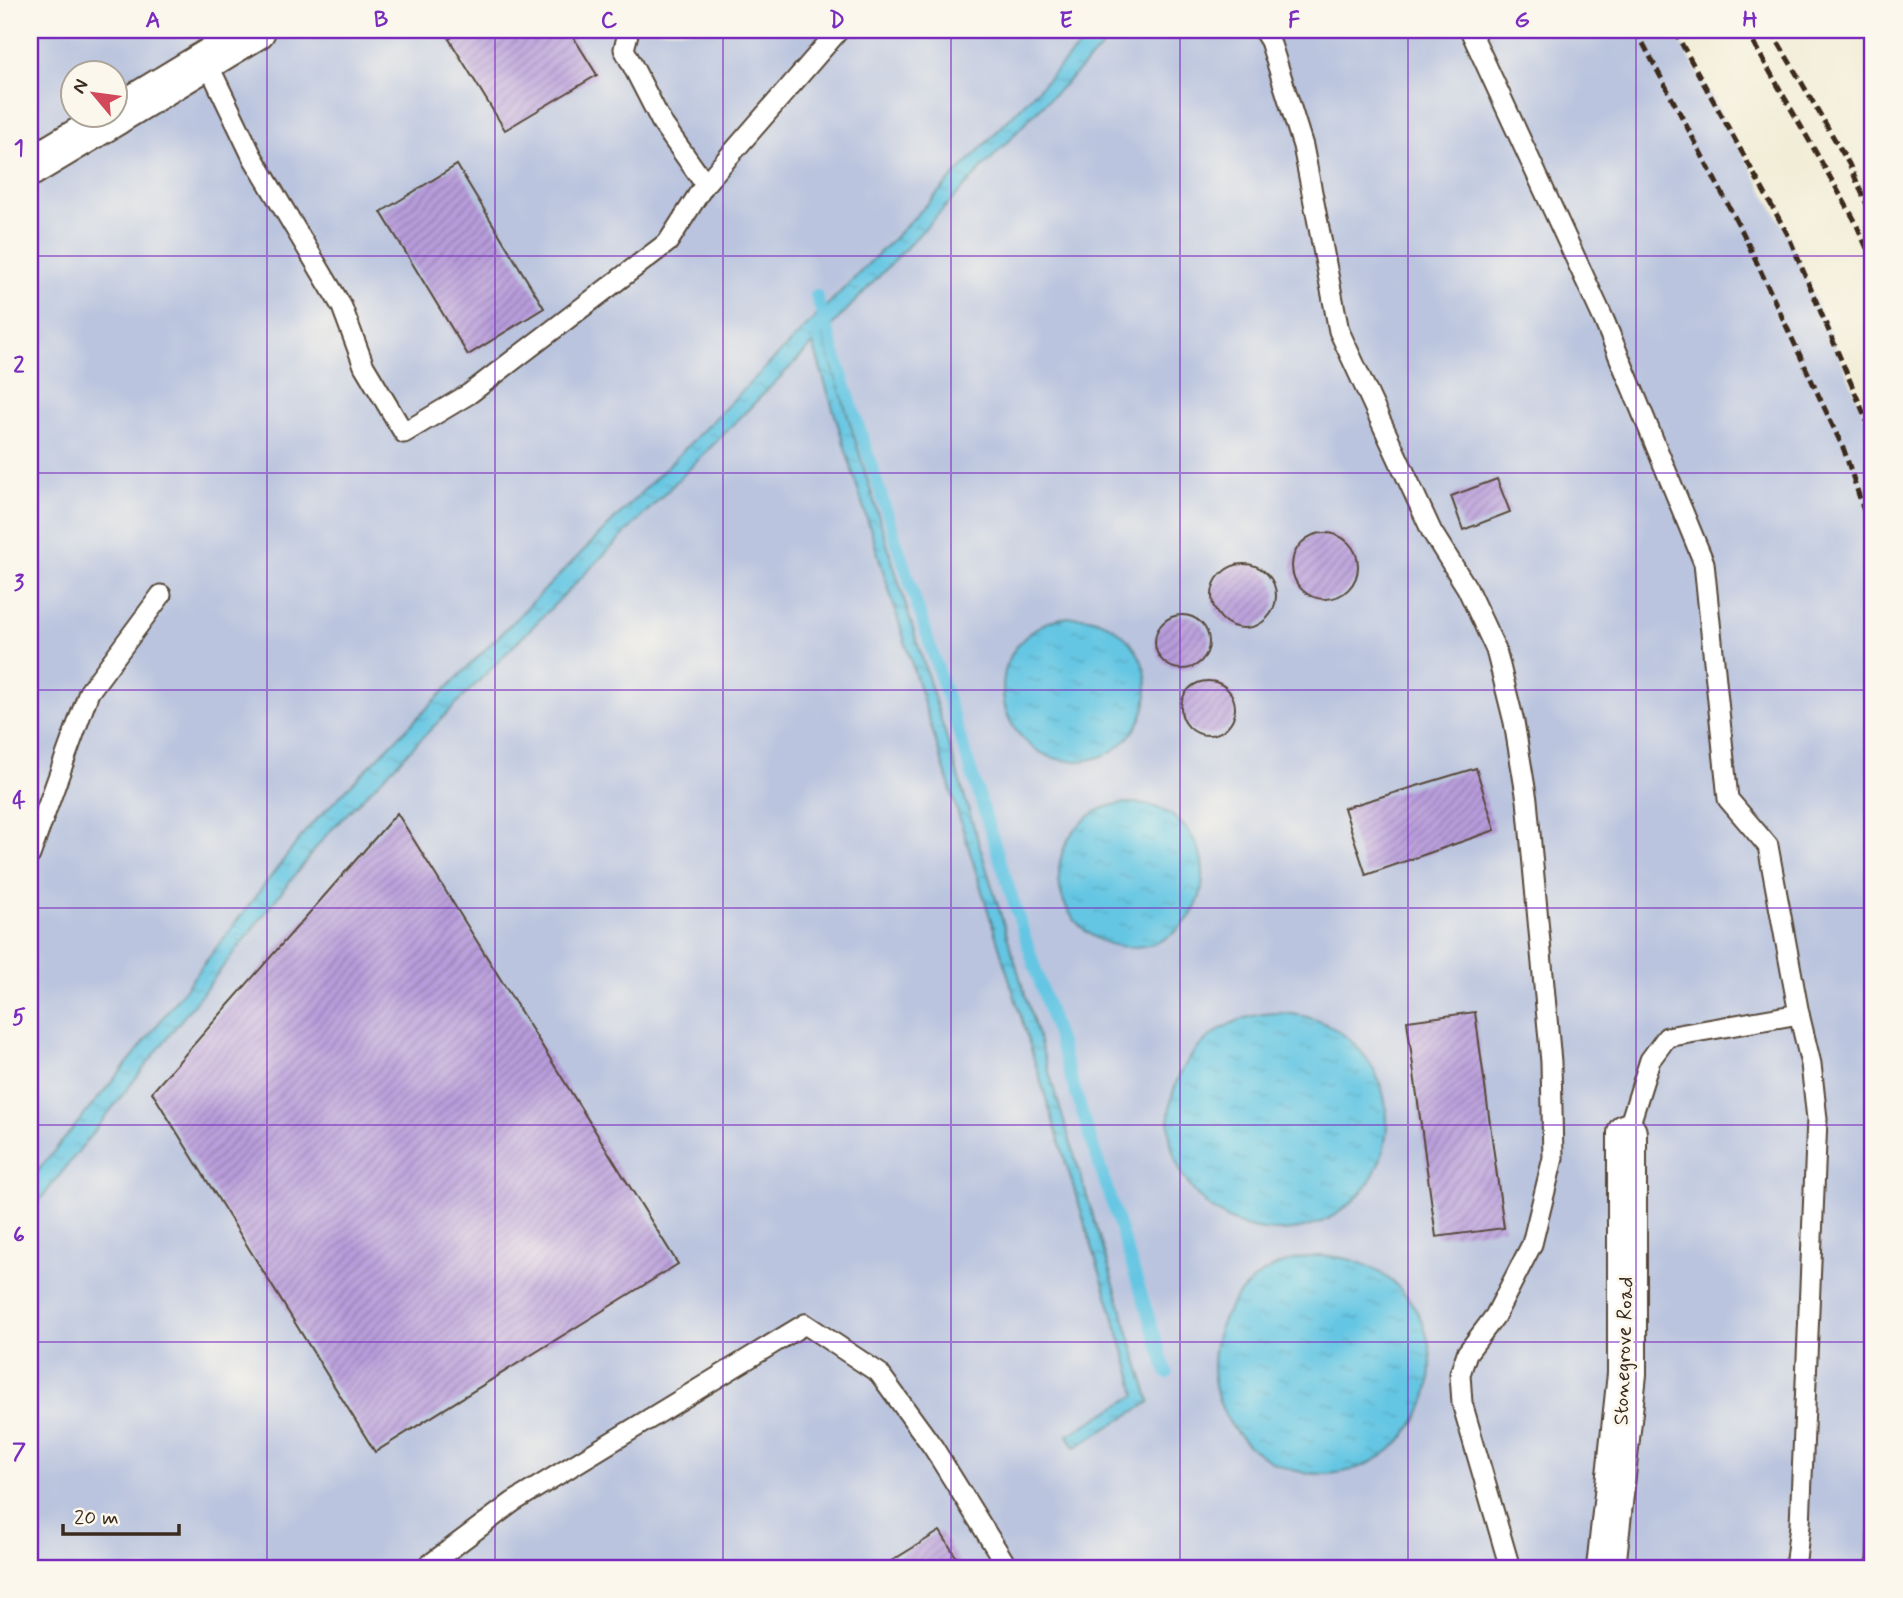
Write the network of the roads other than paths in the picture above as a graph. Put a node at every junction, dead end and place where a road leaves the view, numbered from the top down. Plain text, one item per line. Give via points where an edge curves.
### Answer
1 (256, 30) edge
2 (629, 30) edge
3 (839, 30) edge
4 (1263, 30) edge
5 (1470, 30) edge
6 (205, 60) junction
7 (130, 106) edge
8 (90, 130) edge
9 (30, 167) edge
10 (705, 184) junction
11 (161, 595) dead end
12 (30, 855) edge
13 (1799, 1014) junction
14 (1627, 1133) joint
15 (425, 1568) edge
16 (1008, 1568) edge
17 (1510, 1568) edge
18 (1606, 1568) edge
19 (1795, 1568) edge

1 - 6 street
2 - 10 lane via 624,49 662,123
3 - 10 lane
4 - 17 lane via 1303,146 1339,331 1432,532 1467,588 1496,650 1527,800 1551,1062 1553,1158 1532,1244 1495,1316 1467,1353 1460,1374 1462,1403
5 - 13 lane via 1604,320 1704,563 1728,799 1768,846
6 - 7 street
6 - 10 lane via 252,156 342,307 364,366 404,433 469,394 668,242
8 - 9 street
11 - 12 lane via 89,692
13 - 14 lane via 1667,1037 1650,1060
13 - 19 lane via 1817,1119
14 - 18 street, Stonegrove Road via 1627,1374
15 - 16 lane via 513,1502 805,1324 880,1373 933,1447

